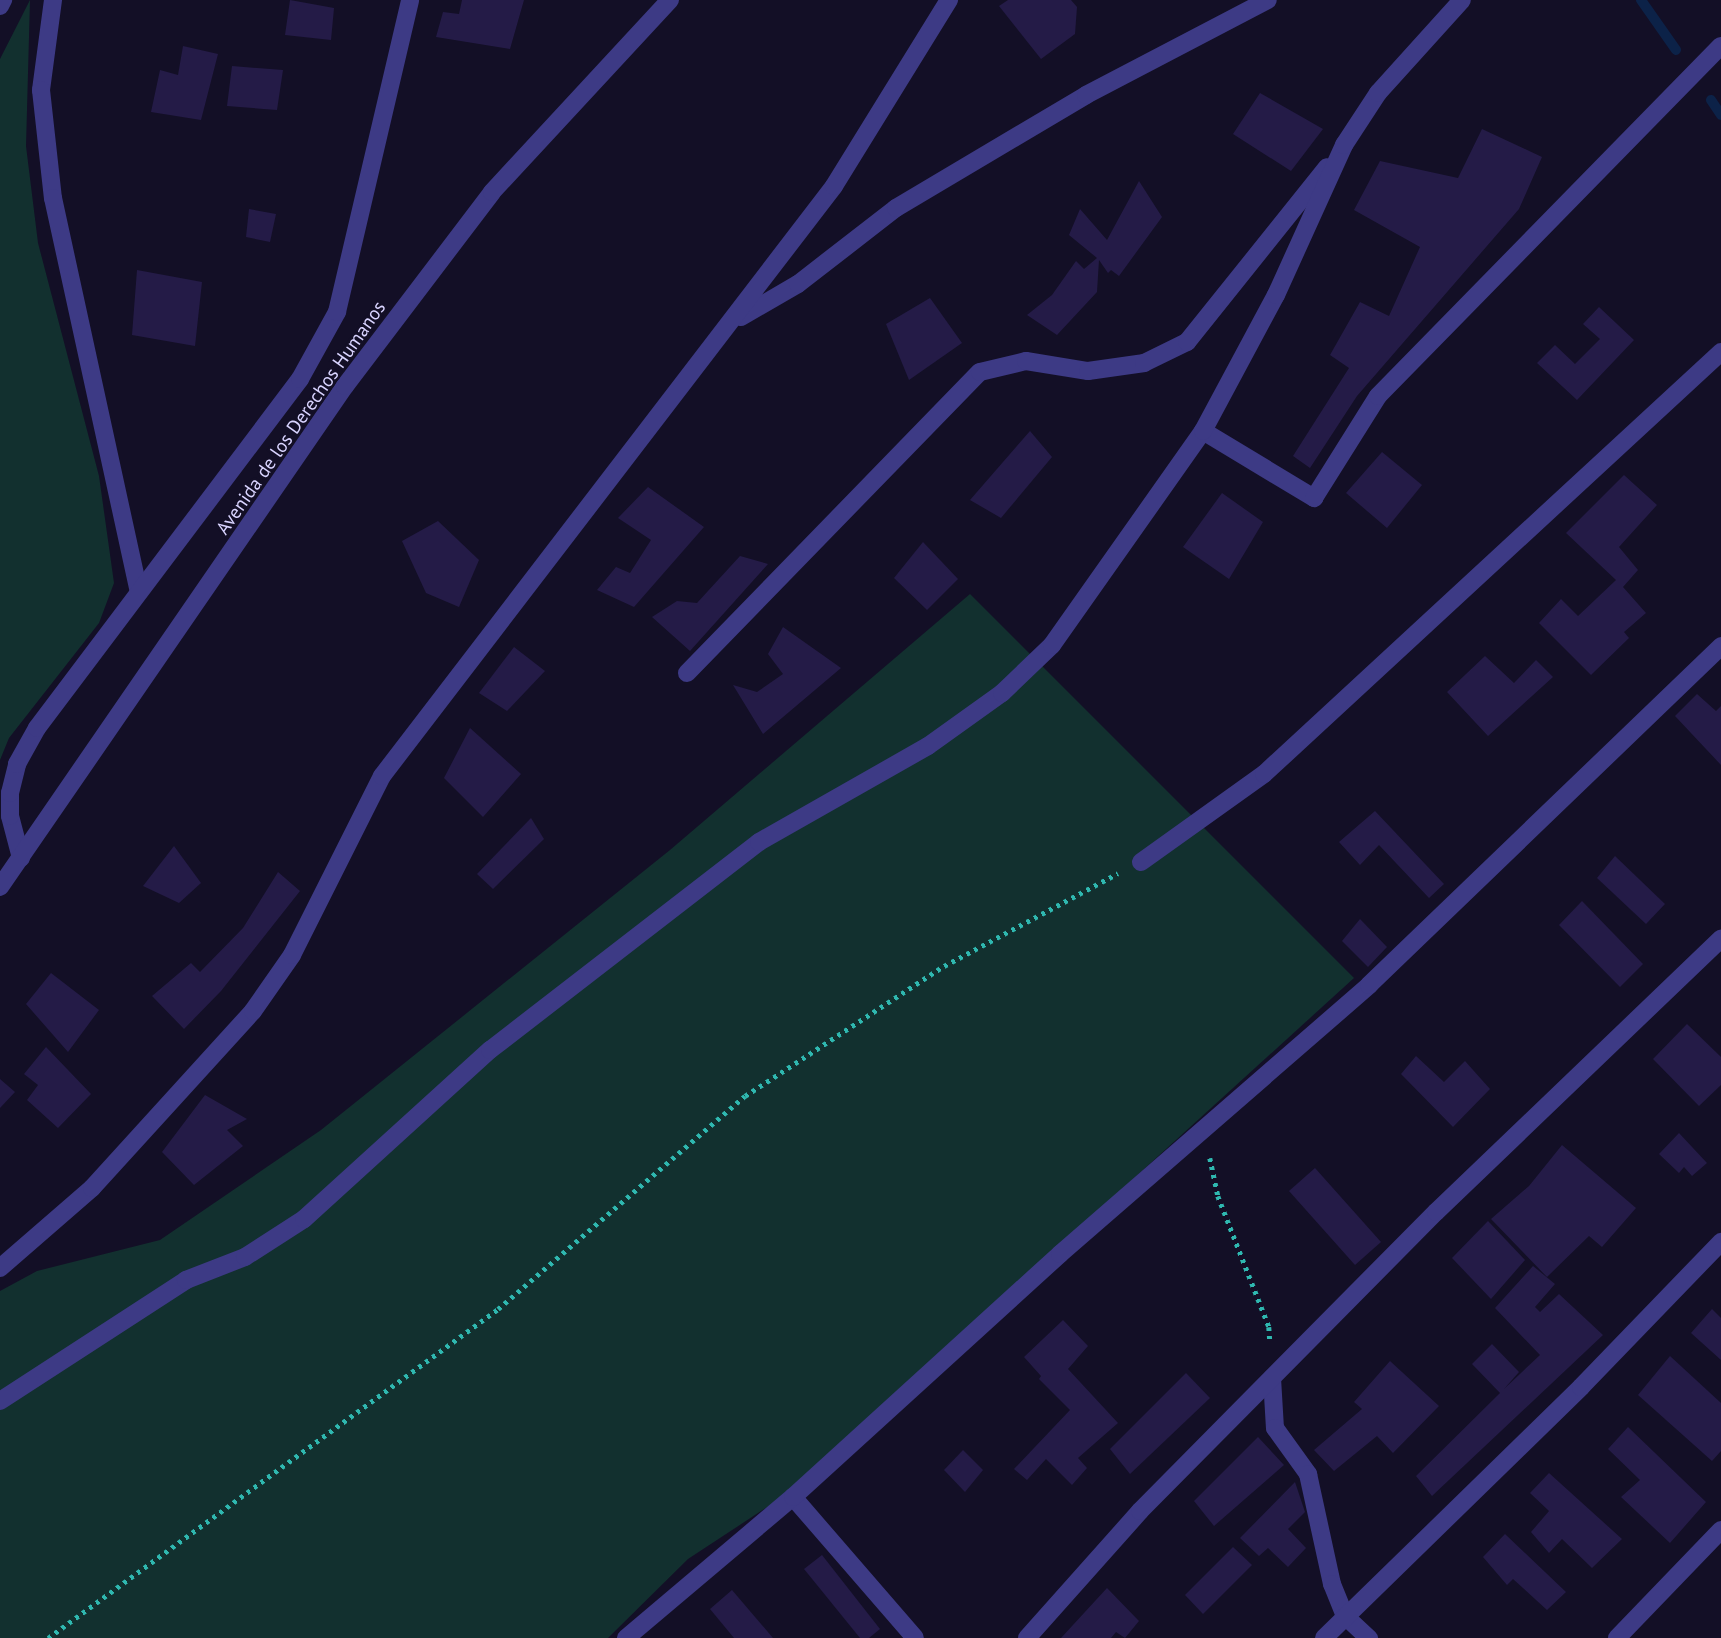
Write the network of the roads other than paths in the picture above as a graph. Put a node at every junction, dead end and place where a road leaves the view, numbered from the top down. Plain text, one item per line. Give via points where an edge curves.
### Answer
1 (3, 0) edge
2 (53, 0) edge
3 (410, 0) edge
4 (670, 0) edge
5 (949, 0) edge
6 (1268, 0) edge
7 (1462, 0) edge
8 (0, 6) edge
9 (1721, 46) edge
10 (1344, 145) junction
11 (735, 320) junction
12 (1721, 352) edge
13 (1203, 431) junction
14 (139, 592) junction
15 (1721, 646) edge
16 (687, 673) dead end
17 (21, 858) junction
18 (1141, 862) road end
19 (0, 887) edge
20 (1721, 939) edge
21 (1721, 1242) edge
22 (0, 1268) edge
23 (1272, 1378) junction
24 (0, 1401) edge
25 (793, 1497) junction
26 (1720, 1532) edge
27 (1345, 1616) junction
28 (626, 1638) edge
29 (915, 1638) edge
30 (1027, 1638) edge
31 (1324, 1638) edge
32 (1369, 1638) edge
33 (1617, 1638) edge

1 - 8 street
2 - 14 street via 41,90 53,198
3 - 14 street via 337,312 300,379
4 - 17 street, Avenida de los Derechos Humanos via 492,192 345,386
5 - 11 street via 834,186
6 - 11 street via 1086,95 896,208 798,284
7 - 10 street via 1378,93
9 - 13 street via 1378,396 1314,498
10 - 13 street via 1276,296
10 - 16 street via 1187,342 1144,363 1088,371 1026,361 980,372
11 - 22 street via 382,776 292,955 253,1011 92,1188
12 - 18 street via 1264,774
13 - 24 street via 1052,645 1002,693 928,746 759,842 490,1050 304,1219 245,1257 186,1280
14 - 17 street via 87,668 37,728 17,764 10,816
15 - 25 street via 1369,985
17 - 19 street, Avenida de los Derechos Humanos
20 - 23 street via 1436,1212
21 - 27 street via 1581,1387
23 - 27 street via 1275,1428 1308,1474 1332,1584
23 - 30 street via 1140,1511
25 - 28 street
25 - 29 street
26 - 33 street
27 - 31 street
27 - 32 street

